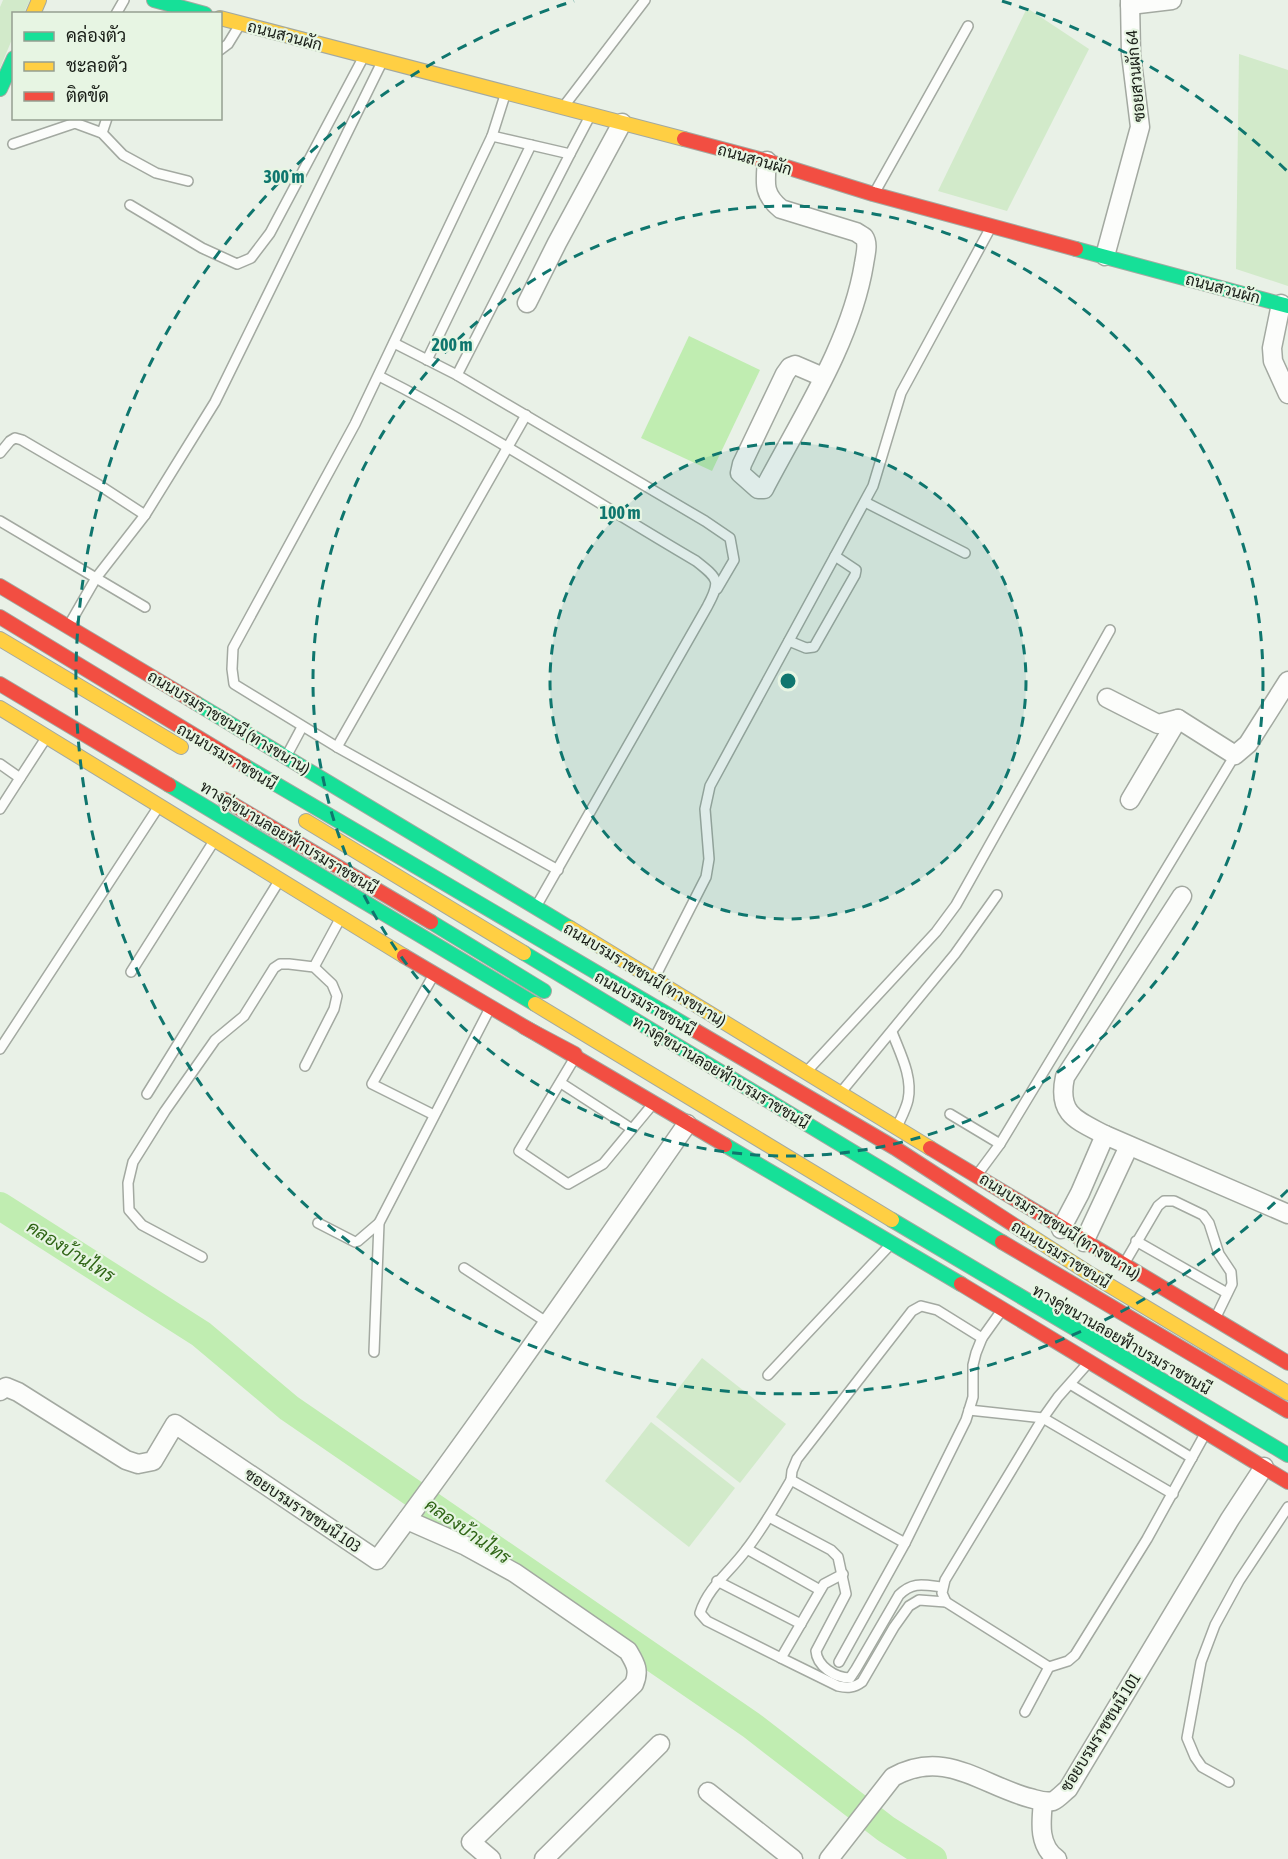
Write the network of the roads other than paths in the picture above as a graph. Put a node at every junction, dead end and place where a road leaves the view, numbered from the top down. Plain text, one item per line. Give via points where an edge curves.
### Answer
1 (645, 0) edge
2 (1172, 0) edge
3 (154, 2) edge
4 (1130, 2) edge
5 (180, 3) edge
6 (200, 12) edge
7 (222, 18) edge
8 (241, 23) junction
9 (968, 26) dead end
10 (222, 48) edge
11 (364, 55) junction
12 (382, 60) junction
13 (12, 62) edge
14 (0, 89) edge
15 (506, 93) junction
16 (562, 108) junction
17 (590, 115) junction
18 (106, 120) edge
19 (75, 121) edge
20 (622, 123) junction
21 (102, 133) junction
22 (492, 136) junction
23 (13, 144) dead end
24 (531, 145) junction
25 (570, 154) junction
26 (767, 161) junction
27 (188, 181) dead end
28 (873, 194) junction
29 (130, 205) dead end
30 (992, 226) junction
31 (1105, 256) junction
32 (527, 303) dead end
33 (1285, 305) edge
34 (394, 343) junction
35 (427, 360) junction
36 (457, 375) junction
37 (379, 376) junction
38 (823, 377) junction
39 (1288, 394) edge
40 (526, 415) junction
41 (507, 446) junction
42 (0, 453) edge
43 (865, 502) junction
44 (145, 515) junction
45 (0, 521) edge
46 (965, 553) dead end
47 (835, 556) junction
48 (96, 578) junction
49 (0, 586) edge
50 (717, 589) junction
51 (145, 607) dead end
52 (0, 617) edge
53 (68, 627) junction
54 (1110, 630) dead end
55 (0, 639) edge
56 (789, 641) junction
57 (1288, 681) edge
58 (0, 684) edge
59 (1107, 698) dead end
60 (0, 708) edge
61 (1178, 719) junction
62 (302, 727) junction
63 (47, 736) junction
64 (337, 747) junction
65 (190, 752) dead end
66 (1235, 755) junction
67 (286, 757) junction
68 (0, 764) edge
69 (21, 778) junction
70 (210, 790) dead end
71 (1130, 800) dead end
72 (160, 804) junction
73 (0, 809) edge
74 (292, 813) dead end
75 (216, 839) junction
76 (558, 870) junction
77 (281, 879) junction
78 (997, 895) dead end
79 (1182, 896) dead end
80 (536, 907) junction
81 (342, 917) junction
82 (314, 967) junction
83 (132, 972) dead end
84 (435, 974) junction
85 (654, 979) junction
86 (556, 998) dead end
87 (490, 1007) junction
88 (524, 1027) junction
89 (892, 1032) junction
90 (0, 1049) edge
91 (575, 1057) junction
92 (305, 1066) dead end
93 (806, 1072) junction
94 (561, 1083) junction
95 (840, 1093) junction
96 (147, 1094) dead end
97 (653, 1104) junction
98 (950, 1113) dead end
99 (434, 1115) junction
100 (687, 1124) junction
101 (897, 1127) junction
102 (632, 1129) junction
103 (1105, 1135) junction
104 (790, 1142) dead end
105 (1000, 1144) junction
106 (1129, 1146) junction
107 (895, 1148) junction
108 (977, 1175) junction
109 (875, 1210) junction
110 (1288, 1214) edge
111 (1044, 1218) junction
112 (318, 1223) dead end
113 (379, 1223) junction
114 (1061, 1229) junction
115 (1137, 1241) junction
116 (1083, 1242) junction
117 (892, 1243) junction
118 (973, 1252) dead end
119 (202, 1257) dead end
120 (1122, 1266) junction
121 (464, 1268) dead end
122 (1227, 1293) junction
123 (1004, 1308) junction
124 (1214, 1320) junction
125 (548, 1323) junction
126 (982, 1338) junction
127 (374, 1352) dead end
128 (1091, 1360) junction
129 (1288, 1363) edge
130 (768, 1375) dead end
131 (1070, 1384) junction
132 (0, 1391) edge
133 (1288, 1393) edge
134 (969, 1410) junction
135 (1288, 1412) edge
136 (1043, 1418) junction
137 (1206, 1431) junction
138 (1288, 1455) edge
139 (1192, 1458) junction
140 (1264, 1467) junction
141 (791, 1480) junction
142 (1288, 1482) edge
143 (1173, 1494) junction
144 (1288, 1507) edge
145 (769, 1516) junction
146 (409, 1517) junction
147 (1279, 1523) junction
148 (1288, 1528) edge
149 (905, 1543) junction
150 (747, 1549) junction
151 (843, 1574) junction
152 (717, 1581) junction
153 (942, 1587) junction
154 (820, 1590) junction
155 (946, 1602) junction
156 (801, 1624) junction
157 (781, 1658) junction
158 (839, 1662) dead end
159 (1049, 1667) junction
160 (1025, 1712) dead end
161 (660, 1744) dead end
162 (1229, 1782) dead end
163 (708, 1792) dead end
164 (1043, 1802) junction
165 (491, 1859) edge
166 (544, 1859) edge
167 (793, 1859) edge
168 (829, 1859) edge
169 (1057, 1859) edge

1 - 16 lane
2 - 4 street
3 - 5 main road
4 - 31 street, ซอยสวนผัก 64 via 1131,54 1140,127
5 - 6 main road
7 - 8 main road, ถนนสวนผัก
8 - 10 lane
8 - 11 main road, ถนนสวนผัก
9 - 28 lane
11 - 12 main road, ถนนสวนผัก
11 - 29 lane via 270,233 251,258 237,264
12 - 15 main road, ถนนสวนผัก
12 - 44 lane via 215,402
13 - 14 main road
15 - 16 main road, ถนนสวนผัก
15 - 22 lane
16 - 17 main road, ถนนสวนผัก
17 - 20 main road, ถนนสวนผัก
17 - 25 lane
18 - 21 lane
19 - 21 lane
19 - 23 lane
20 - 26 main road, ถนนสวนผัก
20 - 32 street
21 - 27 lane via 131,160 156,173
22 - 24 lane
22 - 34 lane
24 - 25 lane
24 - 35 lane
25 - 36 lane
26 - 28 main road, ถนนสวนผัก
26 - 38 street via 765,183 773,202 782,209 856,232 866,244 859,291 843,338
28 - 30 main road, ถนนสวนผัก
30 - 31 main road, ถนนสวนผัก
30 - 43 lane via 901,393
31 - 33 main road, ถนนสวนผัก
33 - 39 street via 1273,354
34 - 35 lane
34 - 37 lane
35 - 36 lane
36 - 40 lane
37 - 41 lane
37 - 62 lane via 233,648 234,684
38 - 38 street via 764,489 758,489 740,472 785,374 795,365
40 - 41 lane
40 - 50 lane via 730,538 734,560
41 - 50 lane via 696,561 714,575
41 - 64 lane
42 - 44 lane via 15,438 22,440
43 - 46 lane
43 - 47 lane
44 - 48 lane
45 - 48 lane
47 - 56 lane
47 - 56 lane via 853,567 855,574 814,647
48 - 51 lane
48 - 53 lane
49 - 53 main road, ถนนบรมราชชนนี (ทางขนาน)
50 - 76 lane
52 - 107 main road, ถนนบรมราชชนนี via 283,789
53 - 67 main road, ถนนบรมราชชนนี (ทางขนาน)
54 - 93 lane via 956,905 936,932
55 - 65 main road
56 - 85 lane via 710,786 705,809 709,859 706,877
57 - 66 street via 1248,744
58 - 109 main road
59 - 61 street via 1158,723
60 - 63 main road
61 - 66 street
61 - 71 street
62 - 64 lane
62 - 67 lane
63 - 69 lane
63 - 72 main road
64 - 76 lane
66 - 105 lane
67 - 80 main road, ถนนบรมราชชนนี (ทางขนาน)
68 - 69 lane
69 - 73 lane
70 - 86 main road, ทางคู่ขนานลอยฟ้าบรมราชชนนี
72 - 75 main road
72 - 90 lane
74 - 135 main road, ทางคู่ขนานลอยฟ้าบรมราชชนนี
75 - 77 main road
75 - 83 lane
76 - 80 lane
77 - 81 main road
77 - 96 lane
78 - 89 lane
79 - 103 street via 1065,1077 1061,1093 1067,1110
80 - 85 main road, ถนนบรมราชชนนี (ทางขนาน)
81 - 82 lane
81 - 84 main road
82 - 92 lane via 332,984 337,996
82 - 119 lane via 280,964 273,968 244,1017 216,1040 133,1162 128,1183 129,1210 142,1225
84 - 87 main road
84 - 99 lane via 372,1084
85 - 93 main road, ถนนบรมราชชนนี (ทางขนาน)
87 - 88 main road
87 - 99 lane
88 - 91 main road
88 - 109 main road
89 - 95 lane
89 - 101 lane via 909,1085 908,1101
91 - 94 lane
91 - 97 main road
93 - 95 main road, ถนนบรมราชชนนี (ทางขนาน)
94 - 102 lane
94 - 102 lane via 519,1151 568,1184 603,1164
95 - 101 main road, ถนนบรมราชชนนี (ทางขนาน)
97 - 100 main road
97 - 102 lane
98 - 105 lane
99 - 113 lane
100 - 117 main road
100 - 125 street, ซอยบรมราชชนนี 103
101 - 108 main road, ถนนบรมราชชนนี (ทางขนาน)
103 - 106 street
103 - 114 street
104 - 118 main road, ทางคู่ขนานลอยฟ้าบรมราชชนนี
105 - 108 lane
106 - 110 street
106 - 116 street
107 - 111 main road
107 - 133 main road, ถนนบรมราชชนนี via 1087,1272
108 - 111 main road, ถนนบรมราชชนนี (ทางขนาน)
109 - 138 main road
111 - 114 main road, ถนนบรมราชชนนี (ทางขนาน)
112 - 113 lane via 355,1242
113 - 127 lane
114 - 116 main road, ถนนบรมราชชนนี (ทางขนาน)
115 - 120 lane
115 - 122 lane
115 - 122 lane via 1164,1201 1174,1201 1203,1215 1231,1272 1232,1284
116 - 120 main road, ถนนบรมราชชนนี (ทางขนาน)
117 - 123 main road
117 - 130 lane
120 - 124 main road, ถนนบรมราชชนนี (ทางขนาน)
121 - 125 lane
122 - 124 lane
123 - 126 lane
123 - 128 main road
124 - 129 main road, ถนนบรมราชชนนี (ทางขนาน)
125 - 146 street, ซอยบรมราชชนนี 103
126 - 134 lane via 973,1365
126 - 141 lane via 937,1310 921,1306 912,1311 797,1459
128 - 131 lane
128 - 137 main road
131 - 136 lane
131 - 139 lane
132 - 146 street, ซอยบรมราชชนนี 103 via 6,1387 18,1392 138,1464 153,1461 175,1424 376,1560
134 - 136 lane
134 - 149 lane
136 - 143 lane
136 - 153 lane
137 - 139 lane
137 - 140 main road
139 - 143 lane
140 - 142 main road
140 - 164 street, ซอยบรมราชชนนี 101 via 1068,1789 1055,1800
141 - 145 lane
141 - 149 lane
143 - 159 lane via 1075,1655
144 - 147 lane
145 - 150 lane
145 - 151 lane via 831,1550 838,1557
146 - 165 street via 515,1573 628,1651 637,1666 634,1684 471,1842
147 - 148 lane
147 - 162 lane via 1239,1581 1215,1625 1201,1662 1187,1738 1202,1767
149 - 158 lane
150 - 152 lane
150 - 154 lane
151 - 153 lane via 846,1594 816,1651 825,1668 844,1678 850,1678 906,1587
151 - 154 lane
152 - 156 lane
152 - 157 lane via 700,1613 707,1621
153 - 155 lane
154 - 156 lane
155 - 157 lane via 919,1600 909,1606 857,1686 838,1686
155 - 159 lane
156 - 157 lane
159 - 160 lane
161 - 166 street
163 - 167 street
164 - 168 street, ซอยบรมราชชนนี 101 via 966,1771 940,1767 904,1771 893,1777
164 - 169 street via 1042,1835

